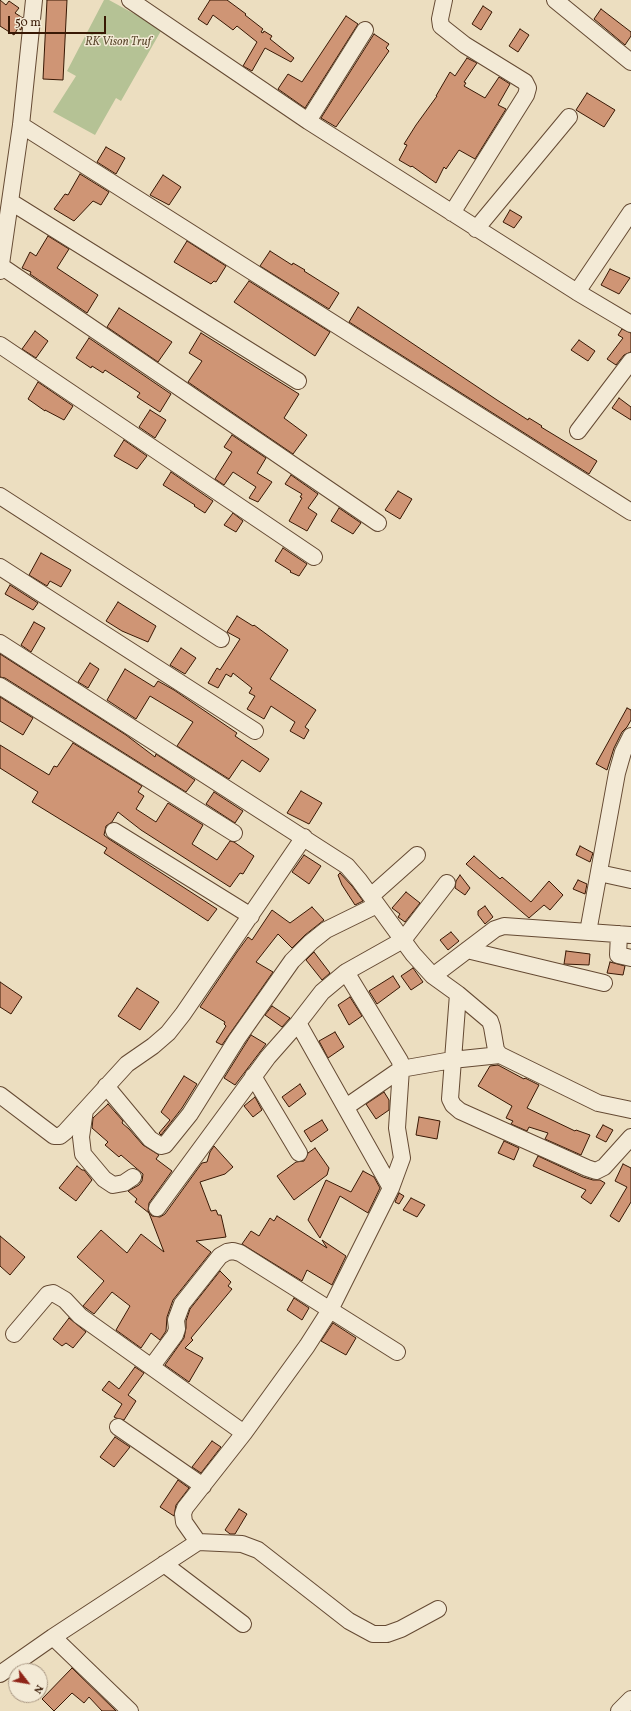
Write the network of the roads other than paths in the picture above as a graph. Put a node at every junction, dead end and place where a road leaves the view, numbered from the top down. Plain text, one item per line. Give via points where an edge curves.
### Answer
1 (34, 0) edge
2 (130, 0) edge
3 (444, 0) edge
4 (555, 0) edge
5 (365, 30) dead end
6 (631, 62) edge
7 (569, 117) dead end
8 (308, 122) junction
9 (21, 126) junction
10 (7, 207) edge
11 (631, 212) edge
12 (452, 213) junction
13 (476, 228) junction
14 (0, 268) edge
15 (577, 292) junction
16 (631, 324) edge
17 (0, 345) edge
18 (631, 361) edge
19 (298, 381) dead end
20 (578, 431) dead end
21 (0, 496) edge
22 (631, 512) edge
23 (378, 523) dead end
24 (314, 557) dead end
25 (0, 567) edge
26 (221, 639) dead end
27 (0, 643) edge
28 (0, 686) edge
29 (255, 731) dead end
30 (631, 736) edge
31 (114, 831) dead end
32 (234, 833) dead end
33 (304, 837) junction
34 (417, 855) dead end
35 (599, 872) junction
36 (631, 880) edge
37 (447, 883) dead end
38 (374, 900) junction
39 (251, 916) junction
40 (588, 932) junction
41 (625, 935) edge
42 (403, 940) junction
43 (467, 950) junction
44 (631, 958) edge
45 (346, 972) junction
46 (433, 976) junction
47 (604, 983) dead end
48 (458, 994) junction
49 (298, 1023) junction
50 (500, 1055) junction
51 (452, 1060) junction
52 (401, 1069) junction
53 (253, 1076) junction
54 (106, 1086) junction
55 (0, 1096) edge
56 (346, 1107) junction
57 (631, 1109) edge
58 (84, 1110) junction
59 (631, 1137) edge
60 (299, 1153) dead end
61 (133, 1177) dead end
62 (391, 1188) junction
63 (157, 1208) dead end
64 (330, 1310) junction
65 (14, 1334) dead end
66 (397, 1352) dead end
67 (152, 1366) junction
68 (118, 1427) dead end
69 (244, 1433) junction
70 (203, 1486) junction
71 (198, 1542) junction
72 (164, 1564) junction
73 (438, 1609) dead end
74 (243, 1624) dead end
75 (53, 1637) junction
76 (0, 1674) edge
77 (631, 1699) edge
78 (130, 1711) edge
79 (619, 1711) edge

1 - 9 street
2 - 8 street
3 - 12 street via 441,26 464,45 525,82 528,88
4 - 6 street
5 - 8 street
7 - 13 street
8 - 12 street
9 - 10 street
9 - 22 street
10 - 14 street
10 - 19 street
11 - 15 street
12 - 13 street
13 - 15 street
14 - 23 street
15 - 16 street
17 - 24 street
18 - 20 street
21 - 26 street
25 - 29 street
27 - 33 street
28 - 32 street
30 - 35 street via 617,773
31 - 39 street
33 - 38 street via 347,866
33 - 39 street
34 - 38 street
35 - 36 street
35 - 40 street
37 - 42 street
38 - 42 street
38 - 54 street via 326,930 292,961 237,1039 190,1114 165,1145 160,1146 150,1139
39 - 54 street via 168,1033 127,1064
40 - 41 street
40 - 43 street via 504,926
41 - 44 street via 618,955
42 - 45 street
42 - 46 street
43 - 46 street
43 - 47 street
45 - 49 street via 322,992
45 - 52 street via 400,1061
46 - 48 street
48 - 50 street via 490,1021 496,1050
48 - 51 street
49 - 53 street
49 - 56 street
50 - 51 street
50 - 57 street via 598,1102
51 - 52 street
51 - 59 street via 450,1099 460,1111 587,1168 596,1171 604,1168
52 - 56 street
52 - 62 street via 397,1128 402,1158
53 - 60 street
53 - 63 street
54 - 58 street
55 - 58 street via 54,1136 60,1136 65,1132
56 - 62 street
58 - 61 street via 81,1137 83,1154 104,1179 113,1185 124,1183
62 - 64 street
64 - 66 street
64 - 67 street via 240,1253 227,1252 220,1256 182,1304 176,1320 175,1335
64 - 69 street
65 - 67 street via 48,1294 53,1293 65,1300 80,1316
67 - 69 street
68 - 70 street
69 - 70 street
70 - 71 street via 183,1514 184,1522
71 - 72 street
71 - 73 street via 242,1544 258,1550 349,1621 373,1634 387,1634 401,1629
72 - 74 street
72 - 75 street
75 - 76 street
75 - 78 street
77 - 79 street

